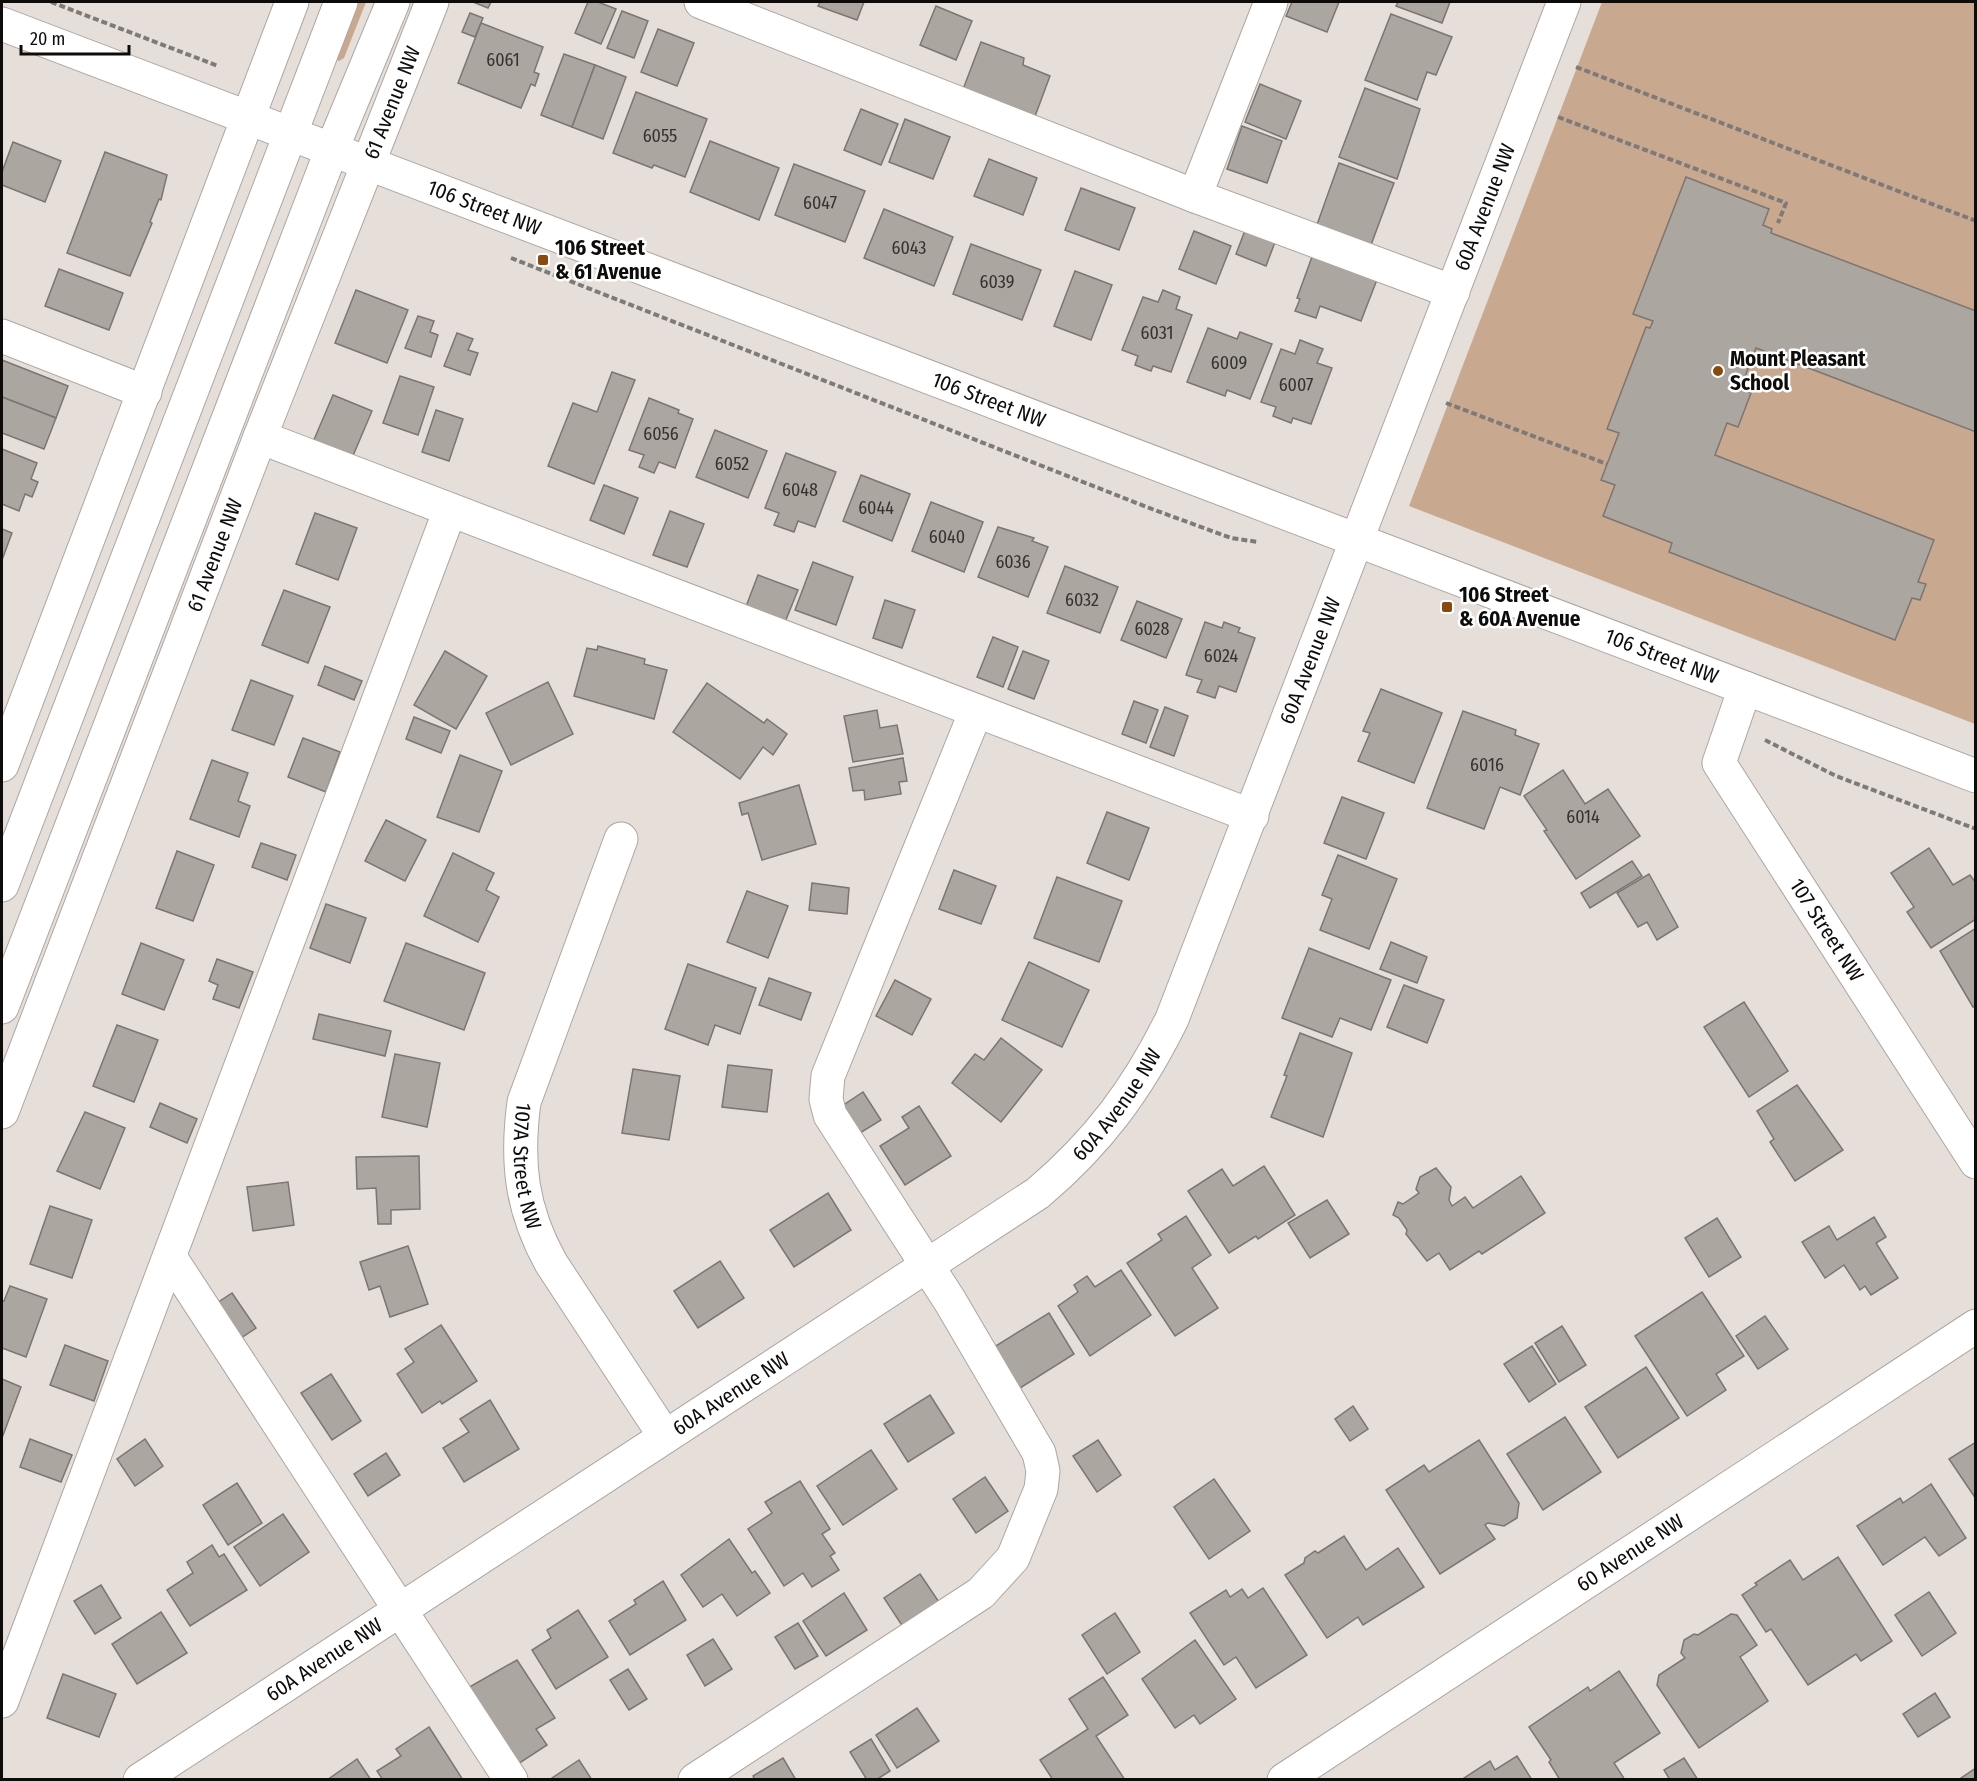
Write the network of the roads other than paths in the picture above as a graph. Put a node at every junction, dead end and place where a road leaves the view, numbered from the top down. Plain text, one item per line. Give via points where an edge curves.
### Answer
1 (292, 2) edge
2 (341, 2) edge
3 (393, 2) edge
4 (432, 2) edge
5 (701, 2) edge
6 (1271, 2) edge
7 (1564, 2) edge
8 (2, 24) edge
9 (249, 117) junction
10 (292, 134) junction
11 (332, 149) junction
12 (367, 163) junction
13 (1195, 196) junction
14 (1453, 292) junction
15 (2, 336) edge
16 (145, 392) junction
17 (260, 437) junction
18 (450, 510) junction
19 (1358, 541) junction
20 (1745, 688) junction
21 (976, 711) junction
22 (2, 765) edge
23 (1976, 776) edge
24 (1252, 816) junction
25 (621, 839) dead end
26 (2, 885) edge
27 (2, 1007) edge
28 (2, 1112) edge
29 (1976, 1162) edge
30 (170, 1257) junction
31 (927, 1266) junction
32 (1976, 1326) edge
33 (664, 1435) junction
34 (402, 1609) junction
35 (2, 1701) edge
36 (140, 1779) edge
37 (511, 1779) edge
38 (695, 1779) edge
39 (1284, 1779) edge

1 - 9 street
2 - 10 street
3 - 11 street, 61 Avenue NW
4 - 12 street, 61 Avenue NW
5 - 13 street
6 - 13 street
7 - 14 street, 60A Avenue NW
8 - 9 street, 106 Street NW
9 - 10 street, 106 Street NW
9 - 16 street
10 - 11 street, 106 Street NW
10 - 26 street
11 - 12 street, 106 Street NW
11 - 27 street, 61 Avenue NW
12 - 17 street, 61 Avenue NW
12 - 19 street, 106 Street NW
13 - 14 street
14 - 19 street, 60A Avenue NW
15 - 16 street
16 - 22 street
17 - 18 street
17 - 28 street, 61 Avenue NW
18 - 21 street
18 - 30 street
19 - 20 street, 106 Street NW
19 - 24 street, 60A Avenue NW
20 - 23 street, 106 Street NW
20 - 29 street, 107 Street NW via 1719,763
21 - 24 street
21 - 31 street via 828,1076 826,1099 830,1115
24 - 31 street, 60A Avenue NW via 1172,1019 1136,1086 1074,1162 1038,1193
25 - 33 street, 107A Street NW via 524,1102 520,1128 521,1184 538,1239 551,1263
30 - 34 street
30 - 35 street
31 - 33 street, 60A Avenue NW
31 - 38 street via 1039,1453 1041,1489 1013,1558 981,1593
32 - 39 street, 60 Avenue NW
33 - 34 street, 60A Avenue NW
34 - 36 street, 60A Avenue NW
34 - 37 street

